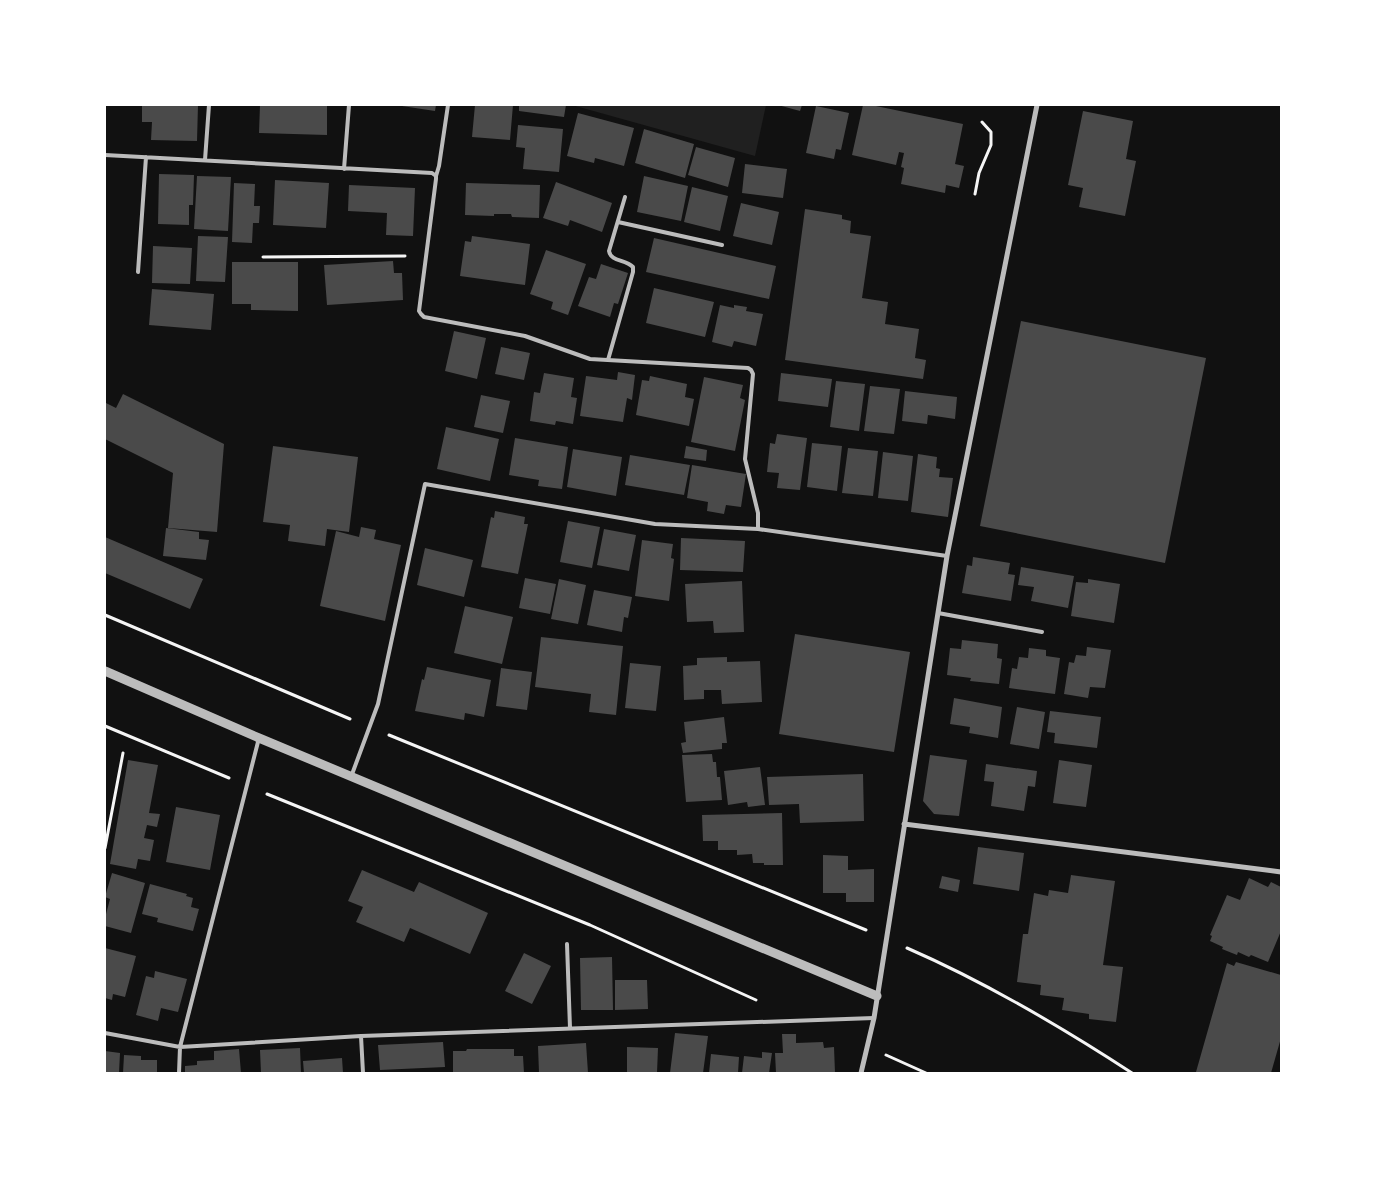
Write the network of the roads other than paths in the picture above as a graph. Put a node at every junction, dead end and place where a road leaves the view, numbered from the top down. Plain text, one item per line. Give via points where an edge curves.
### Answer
1 (209, 105) edge
2 (349, 105) edge
3 (448, 105) edge
4 (1037, 105) edge
5 (105, 155) edge
6 (146, 157) junction
7 (205, 160) junction
8 (344, 168) junction
9 (436, 176) junction
10 (625, 197) dead end
11 (618, 222) junction
12 (722, 245) dead end
13 (138, 272) dead end
14 (608, 360) junction
15 (758, 529) junction
16 (947, 556) junction
17 (938, 613) junction
18 (1042, 632) dead end
19 (105, 671) edge
20 (259, 738) junction
21 (351, 777) junction
22 (904, 824) junction
23 (1281, 872) edge
24 (567, 944) dead end
25 (877, 996) junction
26 (874, 1018) junction
27 (570, 1028) junction
28 (105, 1033) edge
29 (361, 1036) junction
30 (180, 1047) junction
31 (179, 1073) edge
32 (363, 1073) edge
33 (861, 1073) edge

1 - 7 lane
2 - 8 lane
3 - 9 lane
4 - 16 street
5 - 6 lane
6 - 7 lane
6 - 13 lane
7 - 8 lane
8 - 9 lane via 432,173
9 - 14 lane via 421,314 525,336 590,359
10 - 11 lane
11 - 12 lane
11 - 14 lane via 610,254 612,258 630,264 633,272
14 - 15 lane via 751,370 745,459 758,514
15 - 16 lane
15 - 21 lane via 655,524 425,484 378,704
16 - 17 street
17 - 18 lane
17 - 22 street
19 - 20 street
20 - 21 street
20 - 30 lane
21 - 25 street
22 - 23 street
22 - 25 street
24 - 27 lane
25 - 26 street
26 - 27 lane
26 - 33 street
27 - 29 lane
28 - 30 lane
29 - 30 lane
29 - 32 lane
30 - 31 lane

